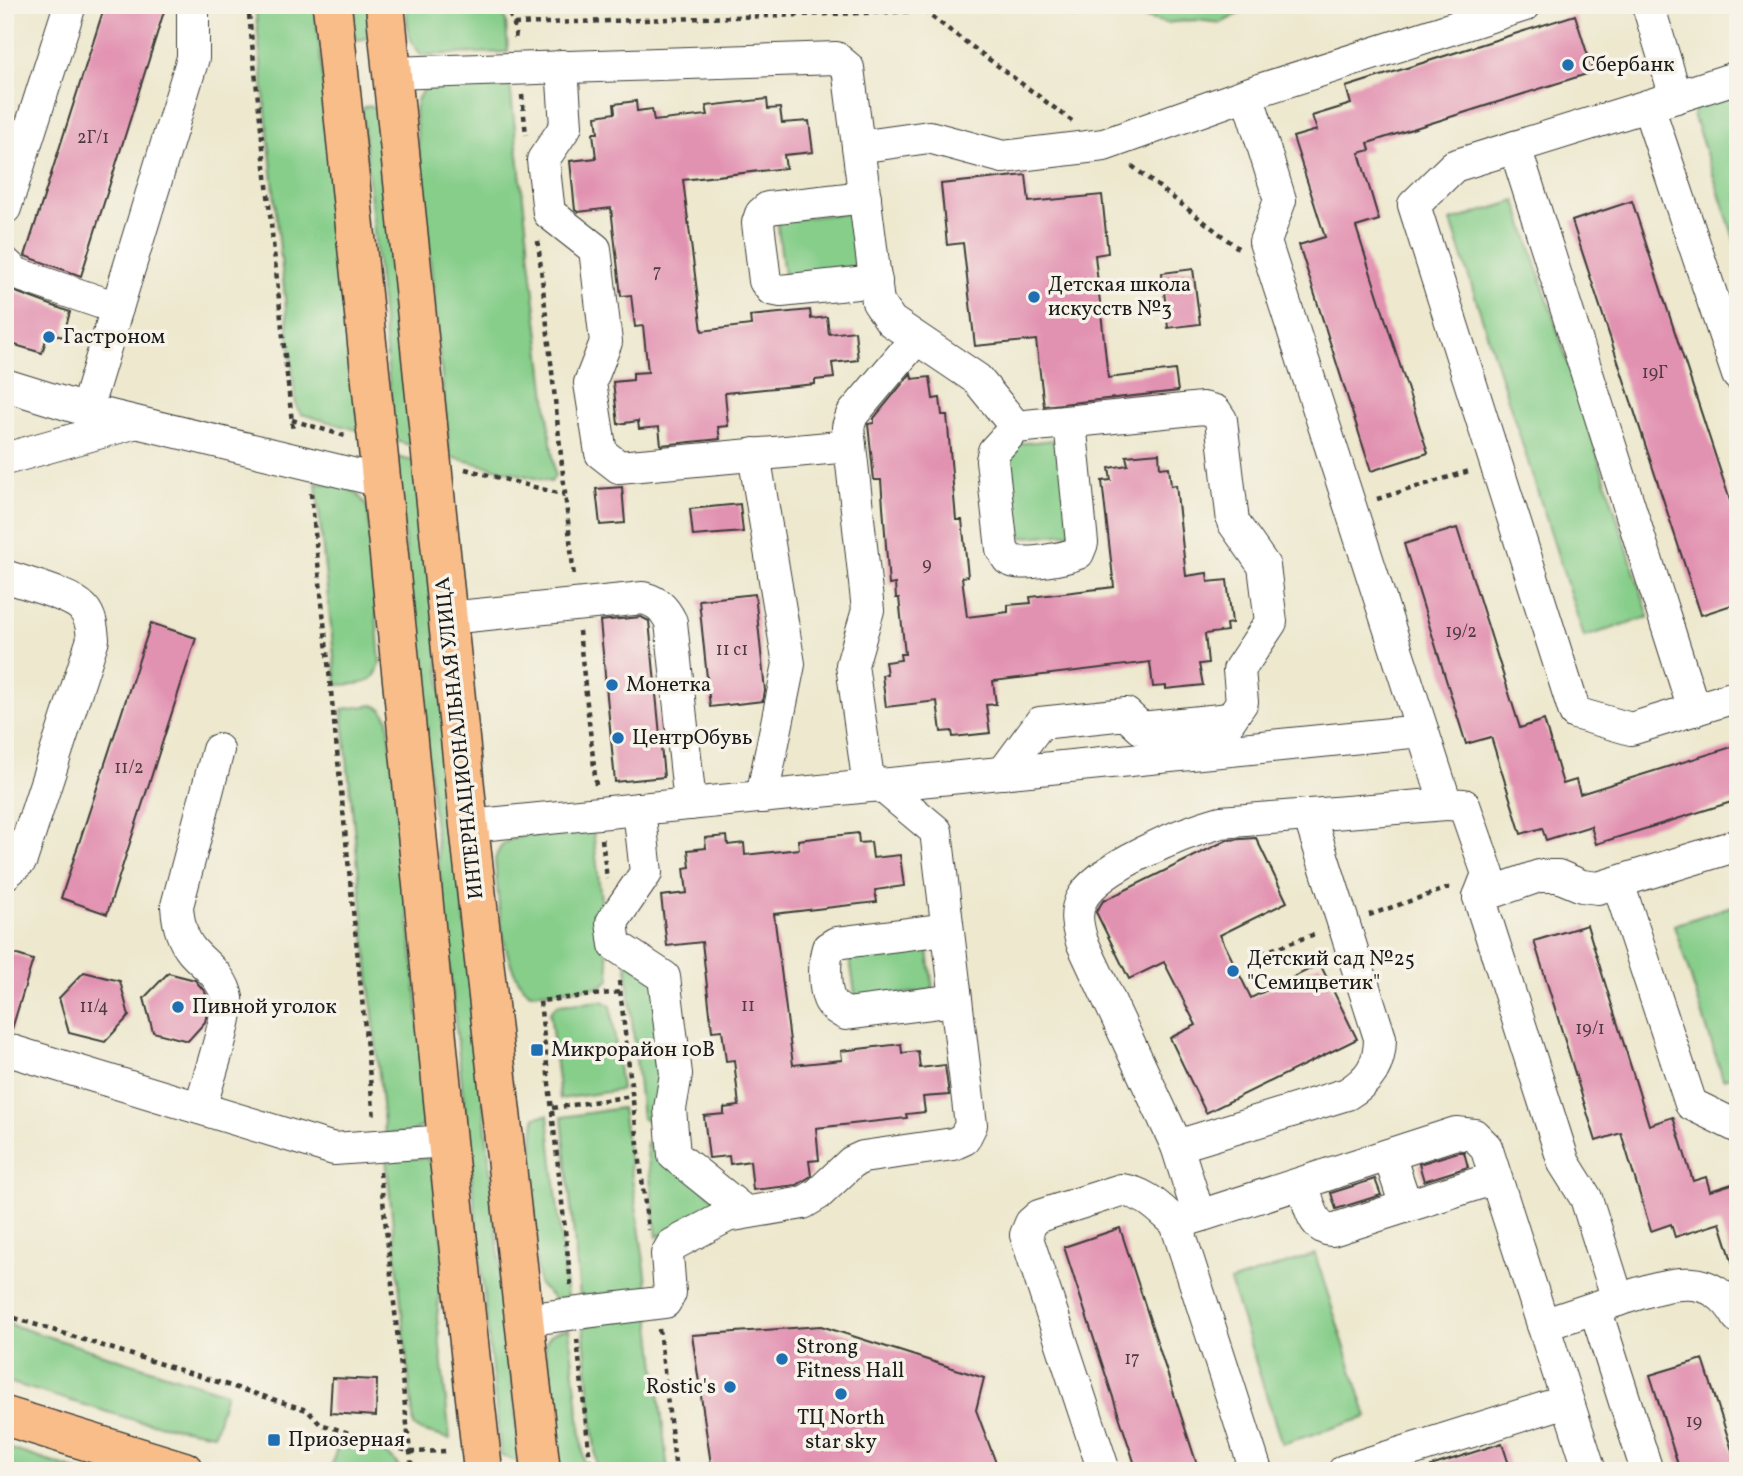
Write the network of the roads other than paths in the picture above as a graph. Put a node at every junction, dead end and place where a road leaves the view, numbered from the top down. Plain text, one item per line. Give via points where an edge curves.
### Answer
1 (70, 5) edge
2 (193, 5) edge
3 (332, 5) edge
4 (386, 5) edge
5 (1525, 5) edge
6 (1648, 5) edge
7 (562, 66) junction
8 (393, 73) junction
9 (1738, 77) edge
10 (339, 79) junction
11 (1247, 94) junction
12 (1662, 102) junction
13 (858, 147) junction
14 (1515, 147) junction
15 (865, 197) junction
16 (5, 208) edge
17 (5, 263) edge
18 (876, 281) junction
19 (117, 308) junction
20 (916, 339) junction
21 (1738, 375) edge
22 (5, 385) edge
23 (86, 410) junction
24 (1070, 422) junction
25 (135, 423) junction
26 (1017, 427) junction
27 (850, 446) junction
28 (754, 454) junction
29 (5, 459) edge
30 (381, 481) junction
31 (5, 576) edge
32 (448, 618) junction
33 (1738, 696) edge
34 (1236, 710) junction
35 (1694, 710) junction
36 (1421, 731) junction
37 (1247, 748) junction
38 (218, 750) dead end
39 (1208, 752) junction
40 (1003, 773) junction
41 (875, 785) junction
42 (762, 797) junction
43 (690, 804) junction
44 (1446, 804) junction
45 (639, 809) junction
46 (1309, 815) junction
47 (469, 826) junction
48 (1738, 845) edge
49 (5, 874) edge
50 (1618, 883) junction
51 (1483, 885) junction
52 (947, 929) junction
53 (956, 1000) junction
54 (5, 1049) edge
55 (200, 1108) junction
56 (1738, 1127) edge
57 (447, 1141) junction
58 (1177, 1146) junction
59 (1389, 1155) junction
60 (1495, 1178) junction
61 (1303, 1183) junction
62 (1406, 1206) junction
63 (746, 1212) junction
64 (1188, 1220) junction
65 (1732, 1300) edge
66 (1607, 1304) junction
67 (523, 1320) junction
68 (1543, 1325) junction
69 (1567, 1401) junction
70 (5, 1416) edge
71 (184, 1471) edge
72 (483, 1471) edge
73 (541, 1471) edge
74 (1104, 1471) edge
75 (1256, 1471) edge
76 (1344, 1471) edge
77 (1590, 1471) edge
78 (1647, 1471) edge

1 - 16 lane
2 - 19 lane via 193,58
3 - 10 main road
4 - 8 main road, ИНТЕРНАЦИОНАЛЬНАЯ УЛИЦА
5 - 11 lane
6 - 12 lane
7 - 8 lane
7 - 13 lane via 836,58 848,68
7 - 28 lane via 566,125 543,160 549,213 596,249 606,342 590,383 601,453 619,467
8 - 10 main road
8 - 32 main road, ИНТЕРНАЦИОНАЛЬНАЯ УЛИЦА
9 - 12 lane
10 - 30 main road
11 - 13 lane via 1104,145 1003,157 929,137
11 - 36 lane via 1280,200 1265,242
12 - 14 lane
12 - 21 lane
13 - 15 lane
14 - 35 lane
14 - 35 lane via 1454,166 1414,205 1495,463 1575,713 1631,729
15 - 18 lane
15 - 18 lane via 768,208 758,223 765,281 771,289 781,291
17 - 19 lane via 17,274
18 - 20 lane via 878,302 885,313
19 - 23 lane
20 - 26 lane via 977,379
20 - 27 lane via 852,415
22 - 23 lane
23 - 25 lane
24 - 26 lane
24 - 26 lane via 1082,543 1069,557 1017,563 1002,549 992,460 994,451
24 - 34 lane via 1203,408 1215,411 1221,420 1233,522 1264,566 1271,622 1240,670
25 - 29 lane
25 - 30 lane
27 - 28 lane
27 - 41 lane via 868,610 852,665
28 - 42 lane via 789,664
30 - 57 main road
31 - 49 lane via 84,608 93,639 21,860
32 - 43 lane via 643,598 656,602 671,622
32 - 47 main road, ИНТЕРНАЦИОНАЛЬНАЯ УЛИЦА
33 - 35 lane
34 - 37 lane
34 - 39 lane
34 - 40 lane via 1141,728 1126,714 1040,723
36 - 37 lane
36 - 44 lane
37 - 39 lane
38 - 55 lane via 177,906 178,925 190,949 218,976 228,999
39 - 40 lane
40 - 41 lane
41 - 42 lane
41 - 52 lane via 936,831
42 - 43 lane
43 - 45 lane
44 - 46 lane
44 - 51 lane via 1464,805
45 - 47 lane
45 - 63 lane via 646,873 612,922 615,945 664,977 676,1074 670,1109 674,1155
46 - 58 lane via 1380,1038 1377,1064 1369,1077 1347,1094
46 - 58 lane via 1221,822 1189,832 1110,871 1082,900 1077,914 1082,942
47 - 67 main road, ИНТЕРНАЦИОНАЛЬНАЯ УЛИЦА
48 - 50 lane
50 - 51 lane via 1598,888 1558,876 1539,876
50 - 56 lane via 1691,1104
51 - 66 lane via 1564,1163 1586,1198
52 - 53 lane
52 - 53 lane via 836,943 824,959 829,999 846,1014
53 - 63 lane via 971,1125 964,1139 863,1157 803,1203
54 - 55 lane
55 - 57 lane via 334,1149
57 - 72 main road
58 - 64 lane
59 - 60 lane via 1456,1133 1474,1135 1486,1147
59 - 61 lane
59 - 62 lane
60 - 62 lane
60 - 68 lane
61 - 62 lane via 1316,1222 1323,1229
61 - 64 lane
63 - 67 lane via 727,1216 672,1245 667,1254 670,1293 665,1302
64 - 74 lane via 1147,1197 1121,1190 1039,1216 1031,1223 1027,1235
64 - 75 lane
65 - 66 lane via 1700,1284 1680,1283
66 - 68 lane
66 - 78 lane
67 - 73 main road, ИНТЕРНАЦИОНАЛЬНАЯ УЛИЦА
68 - 69 lane
69 - 76 lane
69 - 77 lane
70 - 71 main road

